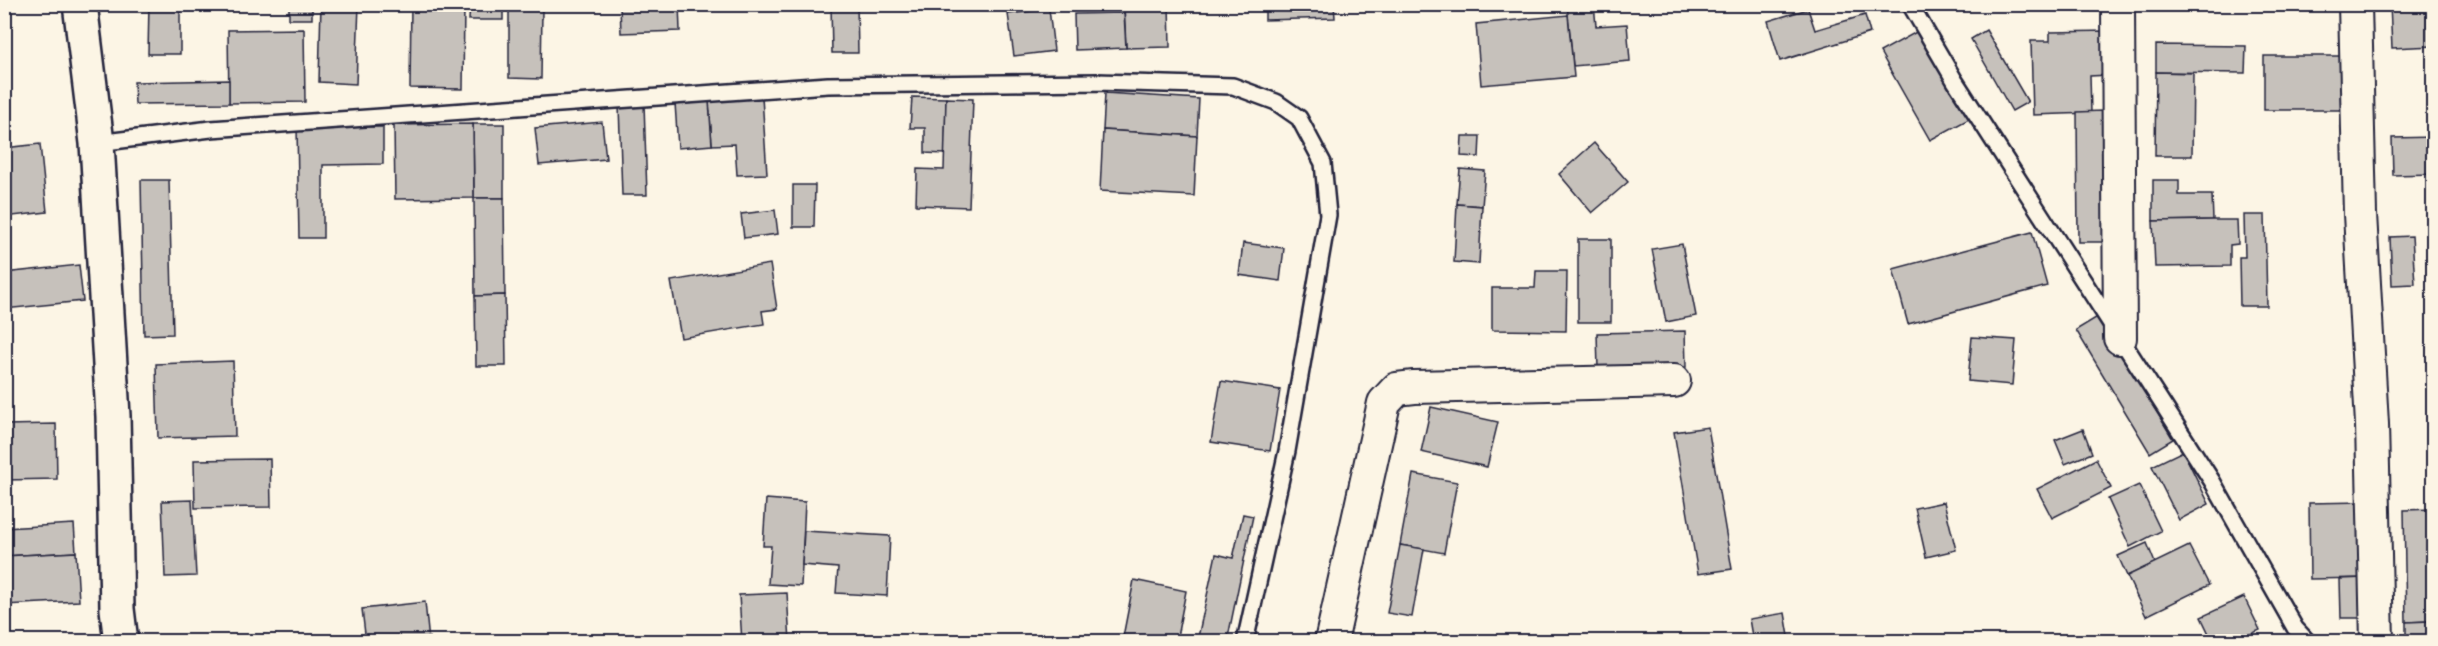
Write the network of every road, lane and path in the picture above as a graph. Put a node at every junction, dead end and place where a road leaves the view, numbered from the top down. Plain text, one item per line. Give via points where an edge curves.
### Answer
1 (80, 4) edge
2 (1910, 4) edge
3 (2118, 4) edge
4 (2355, 4) edge
5 (97, 143) junction
6 (2120, 338) junction
7 (1674, 381) dead end
8 (122, 642) edge
9 (1245, 642) edge
10 (1331, 642) edge
11 (2308, 642) edge
12 (2377, 642) edge

1 - 5 street
2 - 6 lane
3 - 6 street
4 - 12 street
5 - 8 street via 113,416 117,609
5 - 9 lane via 211,129 828,85 1097,82 1233,86 1276,102 1299,118 1323,164 1328,215 1287,451
6 - 11 lane via 2212,482 2295,628
7 - 10 street via 1397,389 1384,403

